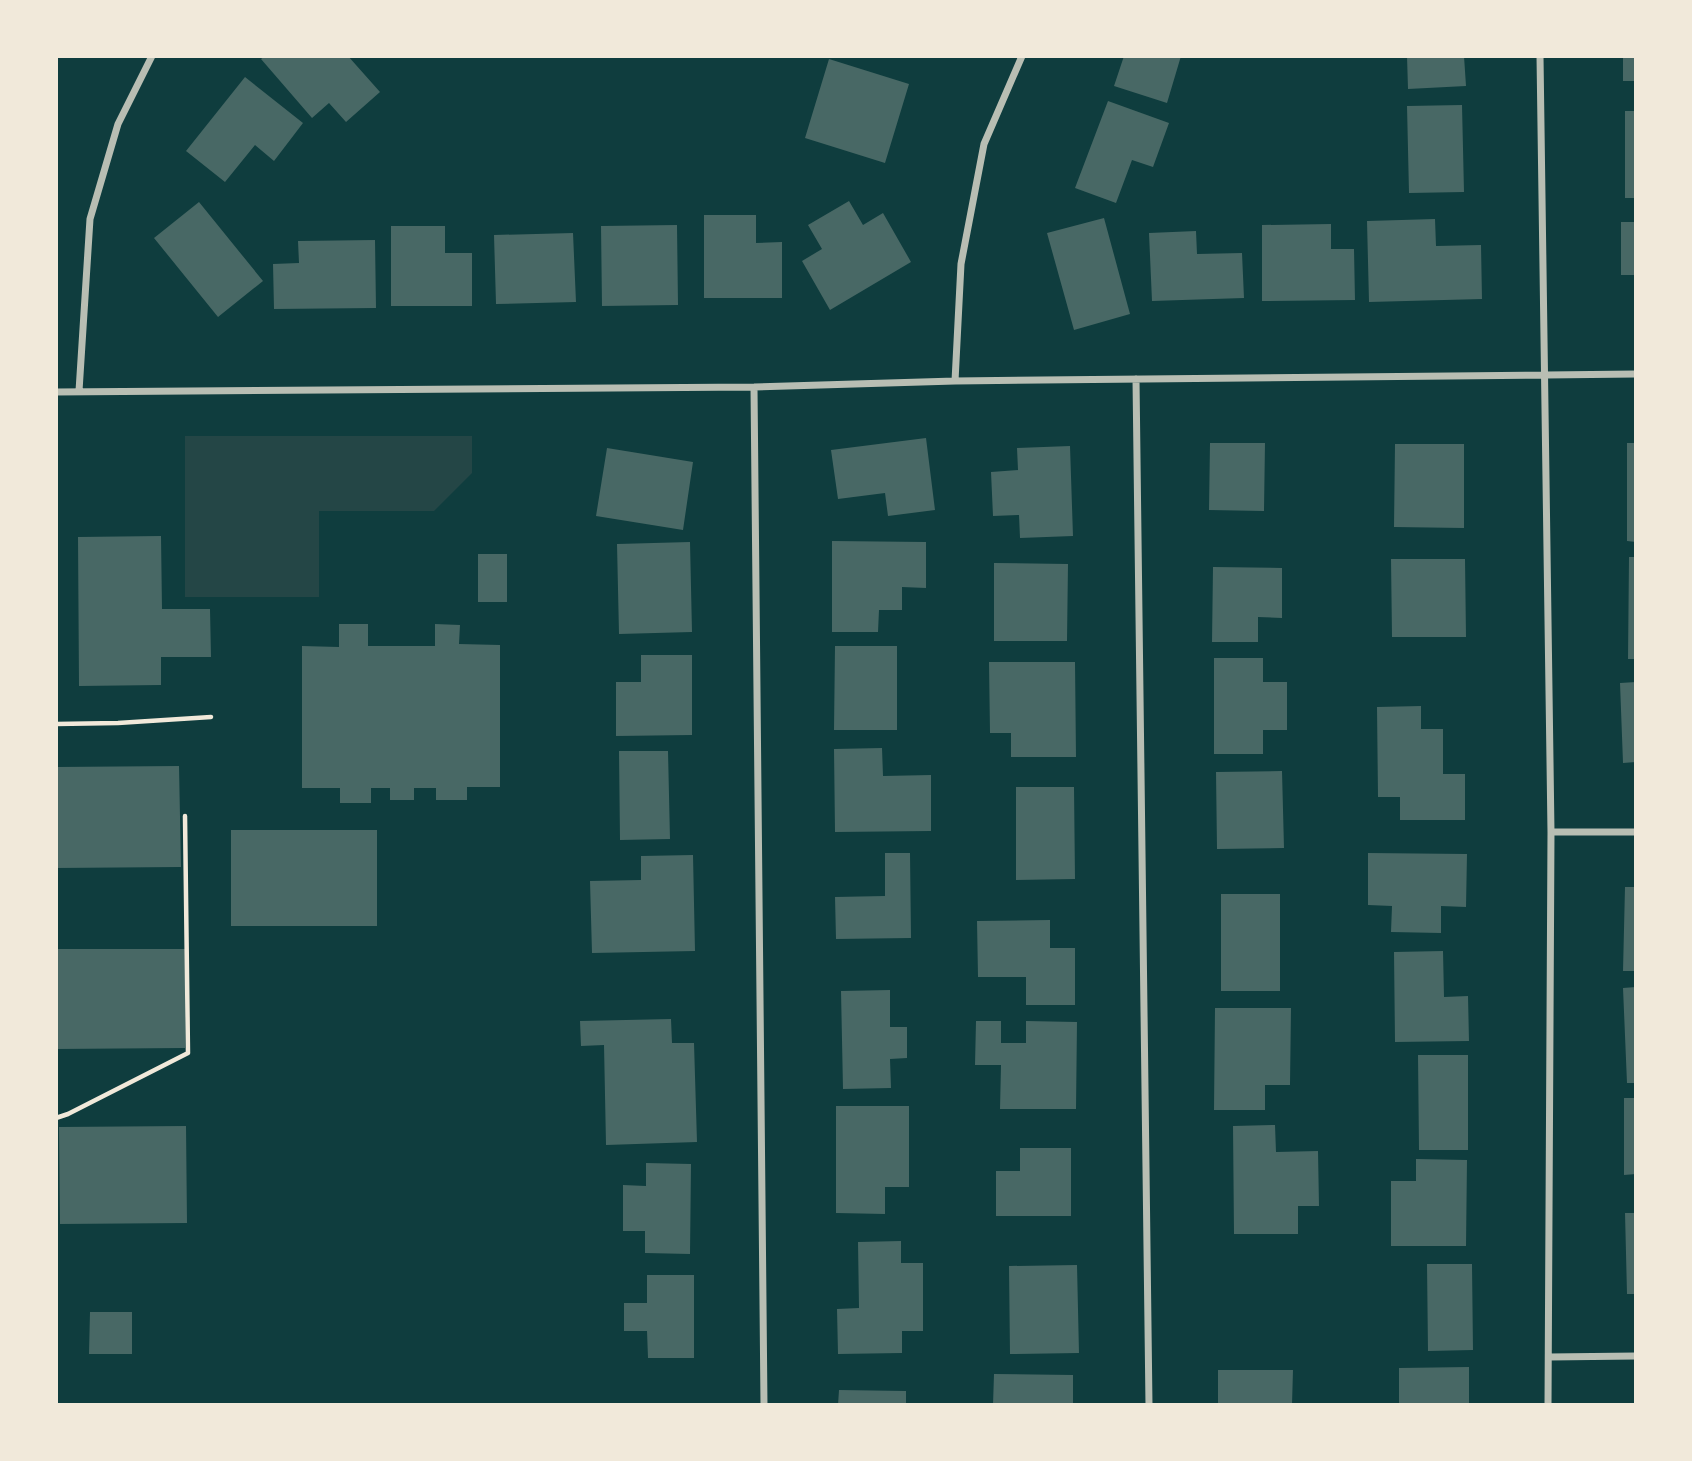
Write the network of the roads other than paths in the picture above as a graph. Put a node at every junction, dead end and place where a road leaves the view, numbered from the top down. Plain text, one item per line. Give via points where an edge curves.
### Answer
1 (152, 56) edge
2 (1022, 56) edge
3 (1540, 56) edge
4 (1544, 374) junction
5 (1636, 374) edge
6 (1136, 379) junction
7 (955, 381) junction
8 (754, 387) junction
9 (79, 391) junction
10 (56, 392) edge
11 (1551, 832) junction
12 (1636, 832) edge
13 (1636, 1356) edge
14 (1549, 1357) junction
15 (764, 1405) edge
16 (1149, 1405) edge
17 (1548, 1405) edge

1 - 9 street via 118,124 90,219
2 - 7 street via 984,144 961,264
3 - 4 street
4 - 5 street
4 - 6 street
4 - 11 street
6 - 7 street
6 - 16 street
7 - 8 street
8 - 9 street
8 - 15 street
9 - 10 street
11 - 12 street
11 - 14 street
13 - 14 street
14 - 17 street

